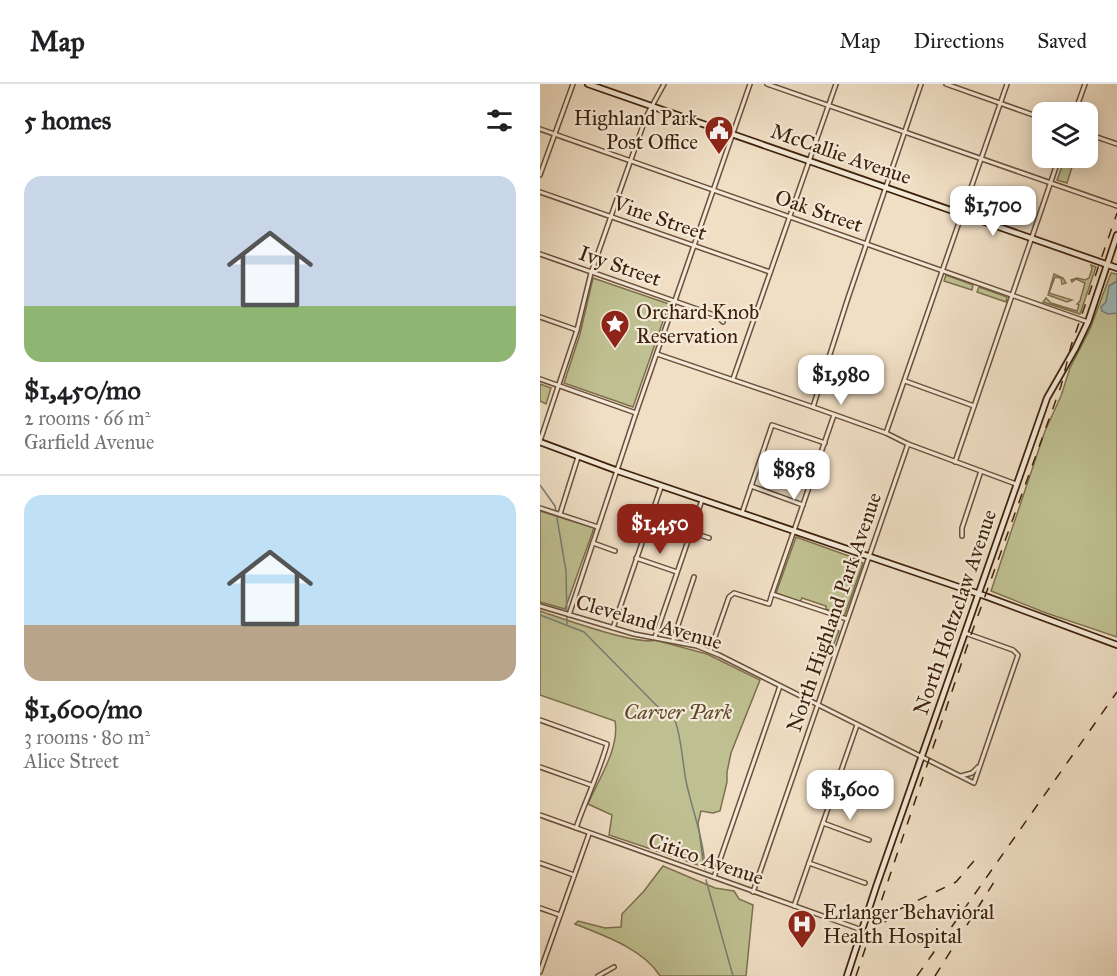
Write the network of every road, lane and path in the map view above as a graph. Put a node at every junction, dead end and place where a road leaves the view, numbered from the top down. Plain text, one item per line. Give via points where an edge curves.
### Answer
1 (573, 84) edge
2 (588, 84) edge
3 (664, 84) edge
4 (750, 84) edge
5 (767, 84) edge
6 (836, 84) edge
7 (921, 84) edge
8 (946, 84) edge
9 (1007, 84) edge
10 (1085, 84) edge
11 (1079, 102) edge
12 (1001, 104) junction
13 (651, 106) junction
14 (828, 106) junction
15 (1032, 115) edge
16 (540, 129) edge
17 (904, 132) junction
18 (555, 134) junction
19 (733, 134) junction
20 (1098, 137) edge
21 (1117, 144) edge
22 (981, 159) junction
23 (630, 160) junction
24 (809, 160) junction
25 (1056, 168) edge
26 (540, 175) edge
27 (1051, 182) junction
28 (885, 187) junction
29 (714, 190) junction
30 (540, 192) edge
31 (1117, 206) edge
32 (962, 214) junction
33 (611, 217) junction
34 (790, 217) junction
35 (1117, 236) edge
36 (1031, 238) junction
37 (866, 244) junction
38 (694, 246) junction
39 (540, 254) edge
40 (1107, 265) junction
41 (1117, 268) edge
42 (943, 270) junction
43 (770, 272) junction
44 (591, 273) junction
45 (1012, 294) junction
46 (675, 301) junction
47 (540, 316) edge
48 (723, 322) dead end
49 (1088, 322) junction
50 (577, 330) junction
51 (657, 354) junction
52 (540, 379) edge
53 (733, 379) junction
54 (905, 381) junction
55 (558, 385) junction
56 (974, 406) junction
57 (813, 407) junction
58 (636, 413) junction
59 (834, 415) junction
60 (886, 433) junction
61 (540, 441) edge
62 (825, 443) junction
63 (908, 444) junction
64 (579, 455) junction
65 (956, 462) junction
66 (618, 471) junction
67 (981, 471) junction
68 (1016, 484) junction
69 (662, 485) junction
70 (751, 486) junction
71 (702, 500) junction
72 (804, 505) junction
73 (540, 508) edge
74 (742, 513) junction
75 (560, 514) junction
76 (598, 527) junction
77 (794, 531) junction
78 (691, 532) junction
79 (962, 536) dead end
80 (709, 538) dead end
81 (593, 543) junction
82 (615, 550) dead end
83 (869, 556) junction
84 (636, 558) junction
85 (677, 572) junction
86 (694, 577) dead end
87 (772, 594) junction
88 (978, 594) junction
89 (540, 606) edge
90 (569, 615) junction
91 (847, 619) junction
92 (612, 628) junction
93 (965, 633) junction
94 (655, 637) junction
95 (672, 640) junction
96 (1117, 645) edge
97 (710, 651) junction
98 (780, 686) junction
99 (818, 704) junction
100 (540, 720) edge
101 (857, 725) junction
102 (922, 757) junction
103 (982, 760) junction
104 (540, 767) edge
105 (958, 776) junction
106 (837, 784) junction
107 (591, 785) junction
108 (883, 801) dead end
109 (540, 815) edge
110 (823, 823) junction
111 (576, 828) junction
112 (589, 834) junction
113 (869, 840) dead end
114 (540, 863) edge
115 (809, 863) junction
116 (574, 875) junction
117 (713, 878) junction
118 (865, 883) dead end
119 (753, 892) junction
120 (794, 906) junction
121 (540, 908) edge
122 (560, 915) junction
123 (862, 930) junction
124 (614, 967) dead end
125 (540, 972) edge
126 (598, 976) edge
127 (848, 976) edge

1 - 18 street
2 - 13 main road, McCallie Avenue
3 - 13 street
4 - 19 street
5 - 14 street
6 - 14 street
7 - 17 street
8 - 12 street
9 - 12 street
10 - 11 street
12 - 15 street
12 - 22 street
13 - 19 main road, McCallie Avenue
13 - 23 street
14 - 17 street
14 - 24 street
16 - 18 street, Oak Street
17 - 22 street
17 - 28 street
18 - 23 street, Oak Street
18 - 26 street
19 - 24 main road, McCallie Avenue
19 - 29 street
20 - 21 street
22 - 27 street
22 - 32 street
23 - 29 street, Oak Street
23 - 33 street
24 - 28 main road, McCallie Avenue
24 - 34 street
25 - 27 street
27 - 31 street
27 - 36 street
28 - 32 main road, McCallie Avenue
28 - 37 street
29 - 34 street, Oak Street
29 - 38 street
30 - 33 street, Vine Street
32 - 36 main road, McCallie Avenue
32 - 42 street
33 - 38 street, Vine Street
33 - 44 street
34 - 37 street, Oak Street
34 - 43 street
35 - 40 main road, North Holtzclaw Avenue
36 - 40 main road, McCallie Avenue
36 - 45 street
37 - 42 street, Oak Street
37 - 57 street
38 - 43 street, Vine Street
38 - 46 street
39 - 44 street, Ivy Street
40 - 41 main road, McCallie Avenue
40 - 49 main road, North Holtzclaw Avenue
42 - 45 street, Oak Street
42 - 54 street
43 - 53 street
44 - 46 street, Ivy Street
44 - 50 street
45 - 49 street, Oak Street
45 - 56 street
46 - 48 street, Ivy Street via 717,316
46 - 51 street
47 - 50 street
49 - 68 main road, North Holtzclaw Avenue via 1047,398
50 - 55 street
51 - 53 street
51 - 58 street
52 - 55 street
53 - 57 street
54 - 56 street
54 - 60 street
55 - 58 street
55 - 61 street
56 - 65 street
57 - 59 street
58 - 66 street
59 - 60 street
59 - 62 street
60 - 63 street
61 - 64 main road
62 - 70 street via 772,424
62 - 72 street
63 - 65 street
63 - 83 street, North Highland Park Avenue
64 - 66 main road
64 - 75 street
65 - 67 street
66 - 69 main road
66 - 76 street
67 - 68 street
67 - 79 street
68 - 88 main road, North Holtzclaw Avenue
69 - 71 main road
69 - 84 street
70 - 72 street
70 - 74 street
71 - 74 main road
71 - 78 street
72 - 77 street
73 - 75 street
74 - 77 main road
75 - 76 street
76 - 81 street
77 - 83 main road
77 - 87 street
78 - 80 street
78 - 85 street
81 - 82 street
81 - 90 street
83 - 88 main road
83 - 91 street, North Highland Park Avenue
84 - 85 street
84 - 92 street
85 - 94 street
86 - 95 street
87 - 91 street
87 - 97 street via 769,604 731,594
88 - 93 main road, North Holtzclaw Avenue
88 - 96 main road
89 - 90 street, Cleveland Avenue
90 - 92 street, Cleveland Avenue
91 - 99 street, North Highland Park Avenue
92 - 94 street, Cleveland Avenue
93 - 102 main road, North Holtzclaw Avenue
93 - 103 street via 1018,655
94 - 95 street, Cleveland Avenue
95 - 97 street, Cleveland Avenue
97 - 98 street, Cleveland Avenue
98 - 99 street, Cleveland Avenue
98 - 117 street
99 - 101 street, Cleveland Avenue
99 - 119 street, North Highland Park Avenue
100 - 107 street via 607,744
101 - 102 street, Cleveland Avenue
101 - 106 street
102 - 105 street, Cleveland Avenue
102 - 123 main road, North Holtzclaw Avenue
103 - 105 street via 972,773
103 - 105 street, Cleveland Avenue via 974,783
104 - 107 street
106 - 108 street
106 - 110 street
107 - 111 street
109 - 111 street, Citico Avenue
110 - 113 street
110 - 115 street
111 - 112 street, Citico Avenue
112 - 116 street
112 - 117 street, Citico Avenue
114 - 116 street
115 - 118 street
115 - 120 street
116 - 122 street
117 - 119 street, Citico Avenue
119 - 120 street, Citico Avenue
120 - 123 street, Citico Avenue
121 - 122 street
122 - 125 street
123 - 127 main road, North Holtzclaw Avenue
124 - 126 street

